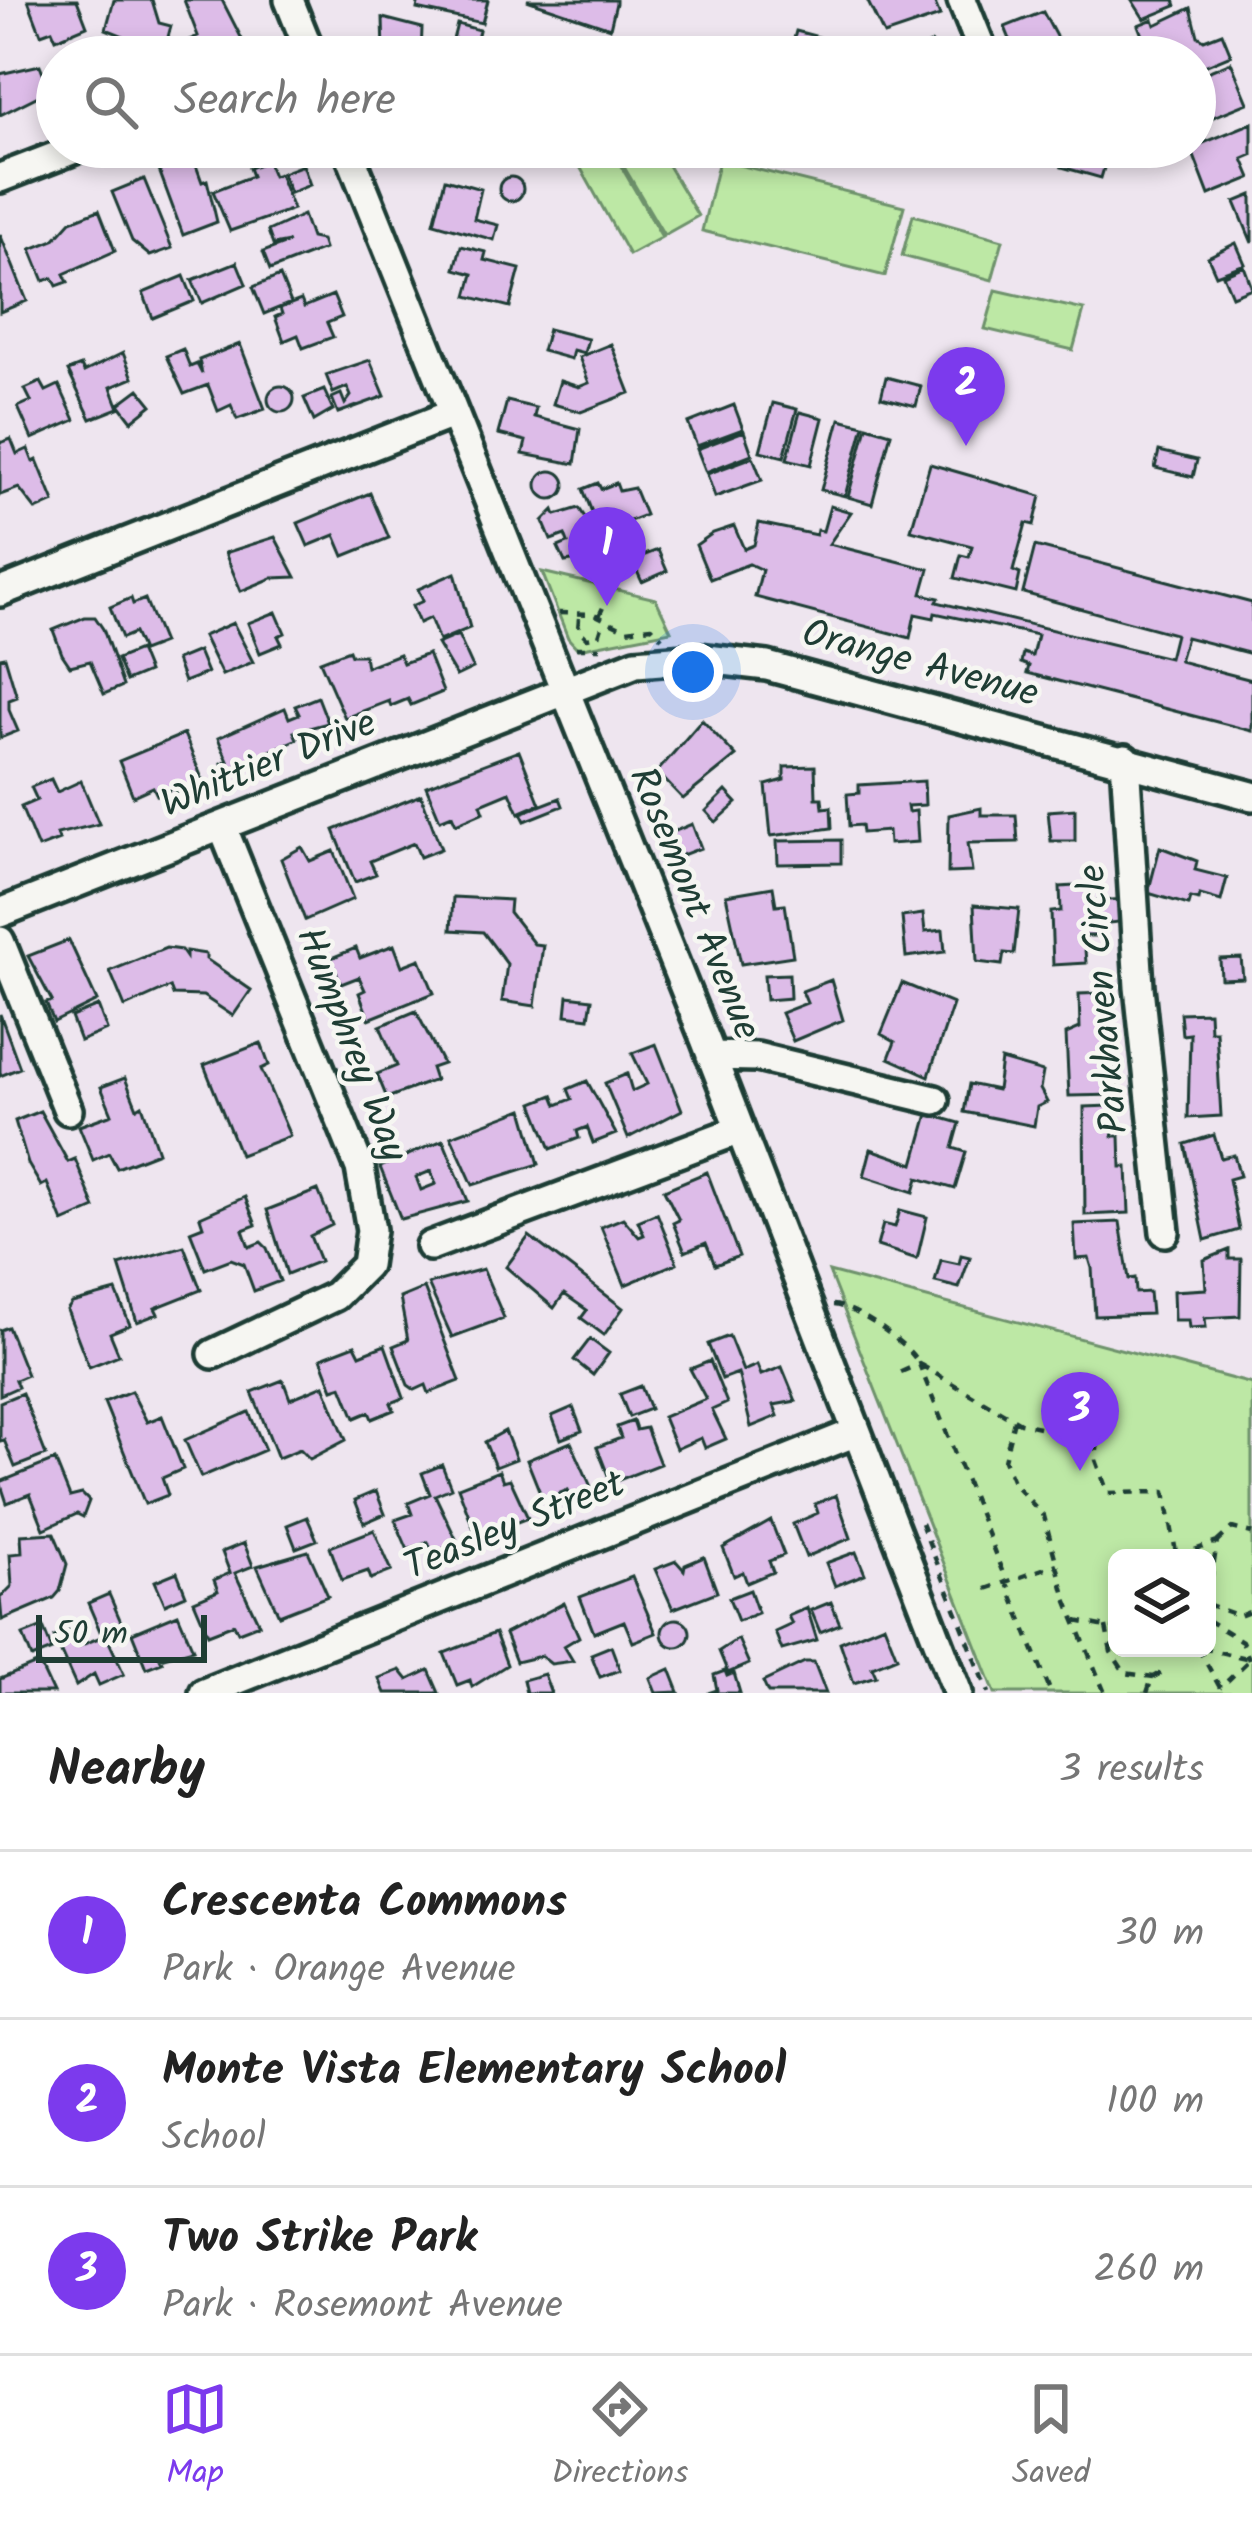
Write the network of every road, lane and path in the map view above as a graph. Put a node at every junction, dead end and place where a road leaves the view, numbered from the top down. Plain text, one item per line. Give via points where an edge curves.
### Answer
1 (289, 0) edge
2 (962, 0) edge
3 (304, 36) edge
4 (977, 36) edge
5 (36, 164) edge
6 (355, 168) edge
7 (0, 178) edge
8 (452, 414) junction
9 (0, 592) edge
10 (606, 601) dead end
11 (558, 613) dead end
12 (584, 615) junction
13 (602, 618) junction
14 (659, 632) dead end
15 (596, 637) junction
16 (601, 648) dead end
17 (566, 688) junction
18 (1126, 759) junction
19 (1252, 796) edge
20 (222, 826) junction
21 (0, 914) edge
22 (0, 941) edge
23 (711, 1056) junction
24 (935, 1100) dead end
25 (68, 1110) dead end
26 (740, 1130) junction
27 (1166, 1232) dead end
28 (430, 1246) dead end
29 (842, 1305) dead end
30 (213, 1354) dead end
31 (920, 1364) junction
32 (901, 1372) dead end
33 (1014, 1420) junction
34 (854, 1433) junction
35 (1252, 1533) edge
36 (1217, 1543) junction
37 (1175, 1549) edge
38 (1191, 1549) edge
39 (1216, 1549) edge
40 (1058, 1564) junction
41 (1006, 1581) junction
42 (986, 1589) dead end
43 (1216, 1608) edge
44 (1252, 1611) edge
45 (1076, 1621) junction
46 (1108, 1625) edge
47 (1216, 1625) edge
48 (1216, 1651) edge
49 (1114, 1657) edge
50 (1204, 1657) edge
51 (1251, 1659) edge
52 (1221, 1690) edge
53 (954, 1692) edge
54 (204, 1693) edge
55 (1051, 1693) edge
56 (1106, 1693) edge
57 (1147, 1693) edge

1 - 3 street
2 - 4 street
5 - 7 street
6 - 8 street, Rosemont Avenue
8 - 9 street
8 - 17 street, Rosemont Avenue
10 - 13 path
11 - 12 path
12 - 13 path
12 - 15 path via 578,628
13 - 14 path
13 - 15 path
15 - 16 path
17 - 18 street, Orange Avenue via 636,663 698,658 767,666
17 - 20 street, Whittier Drive
17 - 23 street, Rosemont Avenue
18 - 19 street, Orange Avenue
18 - 27 street, Parkhaven Circle via 1139,988
20 - 21 street, Whittier Drive
20 - 30 street, Humphrey Way via 360,1168 371,1231 366,1265 335,1296
22 - 25 street
23 - 24 street via 757,1057
23 - 26 street, Rosemont Avenue
26 - 28 street
26 - 34 street, Rosemont Avenue
29 - 31 path via 911,1349
31 - 32 path
31 - 33 path
31 - 41 path
33 - 37 path via 1098,1439 1108,1493 1165,1492
33 - 40 path via 1004,1460 1044,1516
34 - 53 street, Rosemont Avenue
34 - 54 street, Teasley Street
35 - 36 path via 1232,1528
36 - 38 path
36 - 39 path
40 - 41 path
40 - 45 path
41 - 42 path
41 - 55 path
43 - 44 path via 1239,1616
45 - 46 path
45 - 56 path
47 - 51 path via 1242,1641
48 - 51 path
49 - 57 path via 1125,1673 1158,1675
50 - 52 path
51 - 52 path

